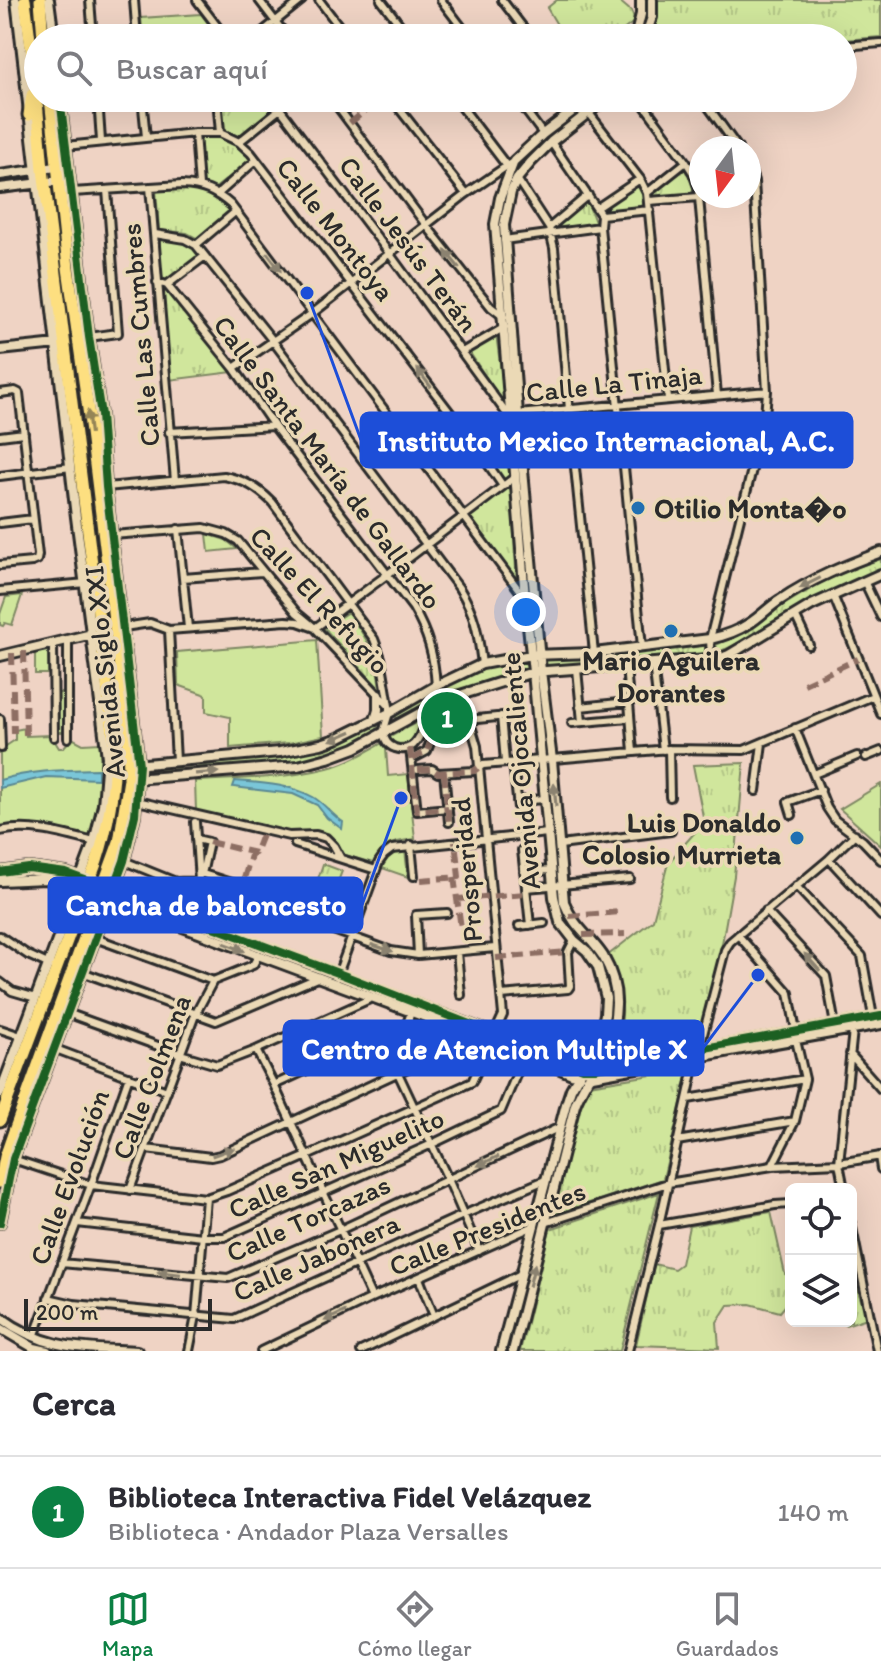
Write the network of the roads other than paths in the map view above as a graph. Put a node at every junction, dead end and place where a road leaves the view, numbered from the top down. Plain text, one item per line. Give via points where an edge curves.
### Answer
1 (16, 0) edge
2 (25, 0) edge
3 (40, 0) edge
4 (49, 0) edge
5 (90, 0) edge
6 (134, 0) edge
7 (197, 0) edge
8 (259, 0) edge
9 (302, 0) edge
10 (319, 0) edge
11 (381, 0) edge
12 (441, 0) edge
13 (502, 0) edge
14 (641, 0) edge
15 (652, 0) edge
16 (276, 22) junction
17 (42, 24) edge
18 (52, 24) edge
19 (92, 24) edge
20 (136, 24) edge
21 (215, 24) edge
22 (273, 24) edge
23 (337, 24) edge
24 (399, 24) edge
25 (459, 24) edge
26 (520, 24) edge
27 (638, 24) edge
28 (650, 24) edge
29 (23, 27) junction
30 (24, 31) edge
31 (24, 42) edge
32 (881, 43) edge
33 (857, 45) edge
34 (29, 112) edge
35 (30, 112) edge
36 (36, 112) edge
37 (51, 112) edge
38 (61, 112) edge
39 (99, 112) edge
40 (143, 112) edge
41 (218, 112) edge
42 (276, 112) edge
43 (282, 112) edge
44 (341, 112) edge
45 (402, 112) edge
46 (467, 112) edge
47 (526, 112) edge
48 (567, 112) edge
49 (649, 112) edge
50 (712, 112) edge
51 (589, 113) joint
52 (29, 115) junction
53 (195, 133) junction
54 (220, 133) junction
55 (543, 134) junction
56 (729, 136) edge
57 (146, 137) junction
58 (101, 141) junction
59 (239, 142) junction
60 (551, 142) junction
61 (32, 146) junction
62 (65, 146) junction
63 (256, 160) junction
64 (686, 162) junction
65 (510, 163) junction
66 (56, 167) junction
67 (689, 167) edge
68 (39, 170) junction
69 (18, 172) junction
70 (0, 175) edge
71 (517, 179) junction
72 (640, 179) junction
73 (58, 181) junction
74 (40, 183) junction
75 (15, 186) junction
76 (199, 186) junction
77 (150, 187) junction
78 (0, 188) edge
79 (107, 190) junction
80 (72, 192) junction
81 (647, 193) junction
82 (218, 194) junction
83 (466, 194) junction
84 (588, 195) junction
85 (689, 198) edge
86 (39, 200) junction
87 (649, 201) junction
88 (700, 208) edge
89 (754, 208) edge
90 (650, 210) junction
91 (235, 212) junction
92 (599, 212) junction
93 (426, 225) junction
94 (600, 227) junction
95 (550, 231) junction
96 (155, 234) junction
97 (504, 240) junction
98 (196, 245) junction
99 (389, 253) junction
100 (205, 256) junction
101 (157, 282) junction
102 (351, 283) junction
103 (167, 285) junction
104 (313, 313) junction
105 (81, 320) junction
106 (504, 322) junction
107 (89, 337) junction
108 (273, 341) junction
109 (57, 344) junction
110 (0, 350) edge
111 (462, 352) junction
112 (234, 368) junction
113 (767, 391) junction
114 (0, 393) edge
115 (717, 395) junction
116 (668, 399) junction
117 (618, 404) junction
118 (569, 409) junction
119 (514, 416) junction
120 (274, 426) junction
121 (169, 432) junction
122 (24, 433) junction
123 (0, 436) edge
124 (472, 441) junction
125 (760, 441) junction
126 (623, 452) junction
127 (71, 467) junction
128 (28, 473) junction
129 (0, 476) edge
130 (515, 477) junction
131 (175, 481) junction
132 (503, 486) junction
133 (106, 487) junction
134 (464, 515) junction
135 (81, 516) junction
136 (33, 519) junction
137 (0, 523) edge
138 (178, 529) junction
139 (112, 535) junction
140 (426, 545) junction
141 (881, 552) edge
142 (110, 561) junction
143 (0, 565) edge
144 (262, 572) junction
145 (388, 574) junction
146 (881, 574) edge
147 (183, 578) junction
148 (864, 581) junction
149 (89, 583) junction
150 (0, 591) edge
151 (833, 595) junction
152 (525, 598) junction
153 (348, 603) junction
154 (795, 615) junction
155 (881, 617) edge
156 (124, 627) junction
157 (188, 628) junction
158 (315, 628) junction
159 (169, 630) junction
160 (92, 634) junction
161 (710, 639) junction
162 (68, 640) junction
163 (53, 643) junction
164 (809, 645) dead end
165 (642, 647) junction
166 (594, 653) junction
167 (536, 655) junction
168 (0, 656) edge
169 (711, 659) junction
170 (653, 663) junction
171 (482, 664) junction
172 (626, 665) junction
173 (577, 669) junction
174 (537, 672) junction
175 (436, 686) junction
176 (378, 695) junction
177 (873, 696) junction
178 (454, 697) junction
179 (628, 702) junction
180 (580, 707) junction
181 (429, 708) junction
182 (389, 710) junction
183 (881, 714) edge
184 (516, 715) dead end
185 (501, 716) junction
186 (629, 718) junction
187 (0, 719) edge
188 (375, 720) junction
189 (468, 720) junction
190 (582, 722) junction
191 (572, 723) dead end
192 (104, 724) junction
193 (795, 728) junction
194 (472, 729) junction
195 (383, 733) junction
196 (54, 737) dead end
197 (68, 738) dead end
198 (762, 743) junction
199 (1, 748) edge
200 (410, 748) junction
201 (115, 749) junction
202 (666, 749) junction
203 (881, 751) edge
204 (633, 752) junction
205 (857, 756) dead end
206 (866, 757) dead end
207 (412, 759) junction
208 (541, 759) junction
209 (552, 760) junction
210 (176, 761) junction
211 (509, 762) junction
212 (134, 765) junction
213 (478, 768) junction
214 (418, 770) dead end
215 (444, 773) junction
216 (814, 774) junction
217 (134, 779) junction
218 (821, 790) junction
219 (756, 791) dead end
220 (670, 797) dead end
221 (545, 799) junction
222 (112, 800) junction
223 (137, 801) junction
224 (448, 808) junction
225 (792, 815) dead end
226 (195, 822) dead end
227 (449, 822) dead end
228 (99, 823) junction
229 (0, 831) edge
230 (671, 831) dead end
231 (548, 833) junction
232 (855, 834) junction
233 (196, 839) junction
234 (485, 839) junction
235 (94, 842) junction
236 (295, 844) dead end
237 (411, 845) junction
238 (560, 845) junction
239 (522, 850) dead end
240 (340, 857) junction
241 (829, 859) junction
242 (881, 860) edge
243 (124, 861) junction
244 (376, 870) junction
245 (551, 870) junction
246 (0, 872) edge
247 (524, 872) junction
248 (200, 876) junction
249 (414, 876) dead end
250 (630, 879) dead end
251 (0, 881) edge
252 (306, 884) dead end
253 (83, 885) junction
254 (552, 886) junction
255 (563, 886) junction
256 (796, 886) junction
257 (526, 888) junction
258 (106, 893) junction
259 (766, 911) junction
260 (447, 913) dead end
261 (294, 915) junction
262 (881, 916) edge
263 (544, 923) dead end
264 (530, 925) junction
265 (519, 926) dead end
266 (738, 935) junction
267 (0, 936) edge
268 (95, 938) junction
269 (352, 938) junction
270 (574, 940) junction
271 (495, 948) junction
272 (457, 952) junction
273 (418, 955) junction
274 (258, 956) junction
275 (53, 966) junction
276 (82, 972) junction
277 (338, 973) junction
278 (318, 978) junction
279 (213, 981) junction
280 (0, 982) edge
281 (334, 984) junction
282 (461, 995) dead end
283 (501, 995) junction
284 (36, 998) junction
285 (372, 998) junction
286 (411, 1012) junction
287 (67, 1013) junction
288 (195, 1015) junction
289 (877, 1016) edge
290 (835, 1025) junction
291 (449, 1026) junction
292 (880, 1026) edge
293 (0, 1029) edge
294 (853, 1030) junction
295 (796, 1031) junction
296 (21, 1036) junction
297 (492, 1037) junction
298 (796, 1040) junction
299 (53, 1048) junction
300 (256, 1050) junction
301 (699, 1050) junction
302 (180, 1054) junction
303 (525, 1054) junction
304 (850, 1054) junction
305 (696, 1059) junction
306 (583, 1068) junction
307 (595, 1068) junction
308 (398, 1073) junction
309 (129, 1076) junction
310 (582, 1077) junction
311 (805, 1079) junction
312 (274, 1085) junction
313 (881, 1089) edge
314 (167, 1091) junction
315 (0, 1093) edge
316 (688, 1099) junction
317 (414, 1108) junction
318 (0, 1120) edge
319 (291, 1121) junction
320 (795, 1121) junction
321 (558, 1128) junction
322 (677, 1141) junction
323 (432, 1144) junction
324 (146, 1149) junction
325 (307, 1156) junction
326 (880, 1156) edge
327 (13, 1159) junction
328 (839, 1163) junction
329 (772, 1166) junction
330 (881, 1169) edge
331 (448, 1179) junction
332 (545, 1180) junction
333 (0, 1182) edge
334 (668, 1183) junction
335 (843, 1183) edge
336 (91, 1185) junction
337 (130, 1190) junction
338 (324, 1193) junction
339 (206, 1198) junction
340 (785, 1204) edge
341 (463, 1215) junction
342 (0, 1222) edge
343 (77, 1223) junction
344 (545, 1223) junction
345 (659, 1225) junction
346 (534, 1226) junction
347 (340, 1230) junction
348 (203, 1237) junction
349 (479, 1251) junction
350 (857, 1253) edge
351 (61, 1263) junction
352 (355, 1264) junction
353 (521, 1274) junction
354 (199, 1276) junction
355 (419, 1278) junction
356 (48, 1298) junction
357 (372, 1298) junction
358 (196, 1316) junction
359 (434, 1316) junction
360 (0, 1317) edge
361 (881, 1321) edge
362 (871, 1322) junction
363 (0, 1328) edge
364 (34, 1337) junction
365 (47, 1351) edge
366 (137, 1351) edge
367 (189, 1351) edge
368 (261, 1351) edge
369 (361, 1351) edge
370 (501, 1351) edge
371 (513, 1351) edge
372 (628, 1351) edge
373 (877, 1351) edge

1 - 29 main road, Avenida Siglo XXI
2 - 29 highway, Avenida Siglo XXI
3 - 17 highway
4 - 18 main road
5 - 19 street
6 - 20 street
7 - 21 street
8 - 16 street
9 - 16 street
10 - 23 street
11 - 24 street
12 - 25 street
13 - 26 street
14 - 27 main road
15 - 28 main road
16 - 22 street
29 - 30 highway, Avenida Siglo XXI
29 - 31 main road, Avenida Siglo XXI
32 - 33 street
34 - 52 main road, Avenida Siglo XXI
35 - 52 highway
36 - 68 highway, Avenida Siglo XXI
37 - 66 highway, Avenida Siglo XXI
38 - 62 main road, Avenida Siglo XXI
39 - 58 street
40 - 57 street
41 - 54 street
42 - 59 street
43 - 99 street, Calle Jesús Terán
44 - 93 street
45 - 83 street
46 - 65 street
47 - 55 street
48 - 55 main road, Avenida Ojocaliente
49 - 64 street
50 - 56 street
51 - 60 main road, Avenida Ojocaliente
51 - 72 street
52 - 61 main road, Avenida Siglo XXI
53 - 54 street, Calle Montoya
53 - 57 street, Calle Montoya
53 - 76 street
54 - 59 street, Calle Montoya
55 - 65 main road, Avenida Ojocaliente
57 - 58 street, Calle Montoya
58 - 62 street, Calle Montoya
59 - 63 street, Calle Montoya
60 - 71 main road, Avenida Ojocaliente
60 - 84 street
61 - 68 main road, Avenida Siglo XXI
61 - 69 main road
62 - 80 main road, Avenida Siglo XXI
63 - 82 street
63 - 102 street, Calle Montoya
64 - 67 street
64 - 81 street
65 - 83 street
65 - 106 main road, Avenida Ojocaliente via 495,224
66 - 68 main road
66 - 73 highway, Avenida Siglo XXI
68 - 69 main road
68 - 74 highway, Avenida Siglo XXI
69 - 70 main road
71 - 95 street
71 - 97 main road, Avenida Ojocaliente
72 - 81 street
72 - 92 street
73 - 74 main road
73 - 105 highway, Avenida Siglo XXI
74 - 75 main road
74 - 86 main road, Avenida Siglo XXI
74 - 135 highway, Avenida Siglo XXI
75 - 78 main road
75 - 86 main road
76 - 77 street
76 - 82 street
77 - 79 street
77 - 96 street, Calle Las Cumbres
79 - 80 street
79 - 107 street via 118,333
80 - 105 main road, Avenida Siglo XXI
81 - 87 street
82 - 91 street
83 - 93 street
84 - 92 street
84 - 95 street
85 - 87 street
86 - 109 main road, Avenida Siglo XXI
87 - 90 street
88 - 115 street
89 - 113 street
90 - 92 street
90 - 116 street
91 - 98 street
91 -> 104 street
92 - 94 street
93 - 99 street
106 -> 93 street
94 - 95 street
94 - 117 street
95 - 97 street
95 - 118 street
96 - 98 street
96 - 101 street, Calle Las Cumbres
97 - 119 main road, Avenida Ojocaliente
98 - 100 street
99 - 102 street
99 - 111 street, Calle Jesús Terán
100 - 103 street
100 - 108 street
101 - 103 street
101 - 121 street, Calle Las Cumbres
102 - 104 street
124 -> 102 street, Calle Montoya
103 - 112 street, Calle Santa María de Gallardo
104 - 108 street
104 - 134 street
105 - 107 main road, Avenida Siglo XXI
142 -> 105 highway, Avenida Siglo XXI
106 - 111 street
106 - 119 main road, Avenida Ojocaliente
107 - 133 main road, Avenida Siglo XXI
108 - 112 street
108 - 140 street
109 - 110 main road
109 - 127 main road, Avenida Siglo XXI
111 - 119 street, Calle Jesús Terán
112 - 120 street, Calle Santa María de Gallardo
113 - 115 street, Calle La Tinaja
113 - 125 street
114 - 122 street via 18,391
115 - 116 street, Calle La Tinaja
116 - 117 street, Calle La Tinaja
117 - 118 street, Calle La Tinaja
117 - 126 street
118 - 119 street, Calle La Tinaja
118 - 166 street
119 - 124 street, Calle La Tinaja
119 - 130 main road, Avenida Ojocaliente
119 - 167 main road, Avenida Ojocaliente
120 - 121 street
120 - 145 street, Calle Santa María de Gallardo
121 - 131 street, Calle Las Cumbres
122 - 123 street
122 - 128 street
124 - 132 street, Calle Montoya
125 - 126 street
125 - 161 street
126 - 165 street
127 - 128 street
127 - 135 main road, Avenida Siglo XXI
128 - 129 street
128 - 136 street
130 - 132 street
130 - 152 main road, Avenida Ojocaliente
131 - 133 street
131 - 153 street via 224,476 259,490
132 - 134 street
133 - 139 main road, Avenida Siglo XXI
134 - 140 street
134 - 152 street
135 - 149 highway, Avenida Siglo XXI
136 - 137 street
136 - 143 street via 37,560
138 - 139 street, Calle El Refugio
138 - 144 street, Calle El Refugio via 226,534
138 - 147 street
139 - 142 main road, Avenida Siglo XXI
140 - 145 street
140 - 171 street via 469,603
141 -> 161 main road via 806,585 750,623
142 - 156 main road, Avenida Siglo XXI
142 - 212 highway, Avenida Siglo XXI
144 - 147 street
144 - 158 street, Calle El Refugio
145 - 153 street
145 - 175 street, Calle Santa María de Gallardo via 426,630
146 - 148 main road
147 - 157 street
148 - 151 main road
148 - 155 street
149 - 150 street
149 - 160 main road, Avenida Siglo XXI
149 - 201 highway, Avenida Siglo XXI
151 - 154 main road
151 - 177 street
152 - 167 main road, Avenida Ojocaliente
153 - 158 street
153 - 182 street via 378,649
154 - 164 street
154 - 169 main road via 729,655
156 - 159 street via 150,623
156 - 212 main road, Avenida Siglo XXI
157 - 158 street via 286,621
157 - 159 street
158 - 176 street, Calle El Refugio
159 - 210 street
160 - 162 main road
160 - 192 main road, Avenida Siglo XXI
161 - 165 main road
161 - 169 street
162 - 163 main road
162 - 197 street
163 - 168 main road
163 - 196 street
165 - 166 main road
166 - 167 main road
167 - 171 main road
167 - 174 main road, Avenida Ojocaliente
169 - 170 main road
170 - 172 main road
170 - 202 street
171 - 175 main road
172 - 173 main road
172 - 179 street
173 - 174 main road
173 - 180 street
174 - 178 main road
174 - 208 main road, Avenida Ojocaliente
174 - 209 main road, Avenida Ojocaliente
175 - 182 main road
176 - 182 street, Calle El Refugio
176 - 188 main road
177 - 183 street
177 - 193 street
178 - 181 main road
178 - 189 street, Prosperidad
179 - 180 street
179 - 186 street
180 - 190 street
181 - 195 main road
181 - 200 street
182 - 188 main road
182 - 195 street
184 - 185 street
185 - 189 street
185 - 211 street
186 - 190 street
186 - 204 street
187 - 199 street
188 -> 210 main road via 303,749
189 - 194 street, Prosperidad
190 - 191 street
192 - 201 highway
192 - 228 main road, Avenida Siglo XXI via 107,780
193 - 198 street
193 - 216 street
194 - 207 street via 436,733 427,751
194 - 213 street, Prosperidad
195 - 200 street via 394,747
217 -> 195 main road via 298,766
198 - 202 street via 731,751
198 - 219 street
200 - 207 street
201 - 222 highway, Avenida Siglo XXI
202 - 204 street
202 - 220 street
203 - 206 street
204 - 209 street
205 - 216 street
207 - 224 street via 417,811
208 - 209 street
208 - 211 street
208 - 221 main road, Avenida Ojocaliente
238 -> 209 main road, Avenida Ojocaliente
210 - 212 main road
211 - 213 street
211 - 221 street via 518,805
212 - 217 highway, Avenida Siglo XXI
213 - 215 street
213 - 234 street, Prosperidad
214 - 215 street
215 - 224 street
216 - 218 street
217 - 223 main road, Avenida Siglo XXI
217 - 258 highway, Avenida Siglo XXI
218 - 225 street via 788,802
218 - 232 street via 835,820
221 - 231 main road, Avenida Ojocaliente
222 - 228 highway
222 - 253 highway, Avenida Siglo XXI via 105,838
223 - 240 street via 289,836 316,835 326,838
223 - 243 main road, Avenida Siglo XXI
224 - 227 street
226 - 233 street
228 - 235 main road, Avenida Siglo XXI
229 - 235 street via 31,829
230 - 238 street
231 - 234 street
231 - 245 main road, Avenida Ojocaliente
232 - 241 street
232 - 242 street
233 - 248 street
233 - 248 street via 209,842
234 - 237 street
234 - 271 street, Prosperidad
235 - 253 main road, Avenida Siglo XXI
236 - 240 street
237 - 244 street via 392,849
237 - 249 street
238 - 255 main road, Avenida Ojocaliente
239 - 247 street
240 - 244 street
241 - 256 street
241 - 262 street
243 - 248 street via 176,882
243 - 258 main road, Avenida Siglo XXI
244 - 269 street
245 - 247 street
245 - 254 main road, Avenida Ojocaliente
246 - 253 main road via 47,869 66,873
247 - 257 street
248 - 261 street
250 - 255 street
251 - 253 main road via 46,879
252 - 261 street
253 - 258 main road
253 - 275 highway, Avenida Siglo XXI
254 - 255 street
254 - 257 street
254 - 270 main road, Avenida Ojocaliente via 560,922
255 - 307 main road, Avenida Ojocaliente via 569,916 604,959 616,1000 609,1042
256 - 259 street
256 - 289 street via 862,956
257 - 264 street
258 - 268 main road, Avenida Siglo XXI
258 -> 274 main road
258 - 277 main road
258 - 333 highway, Avenida Siglo XXI via 14,1131
259 - 266 street
290 -> 259 street via 826,976
260 - 273 street via 416,915
261 - 269 street
263 - 264 street
264 - 265 street
266 - 295 street via 789,993
266 - 301 street via 725,950
267 - 275 street
268 - 276 main road, Avenida Siglo XXI
268 - 279 street
269 -> 273 street
269 - 277 street
270 - 283 street via 568,952 568,989
270 - 306 main road, Avenida Ojocaliente via 598,967 606,998 600,1038
271 - 272 street
271 - 283 street, Prosperidad
272 - 273 street
272 - 282 street
274 - 278 main road
274 - 279 street via 253,965
275 - 284 main road, Avenida Siglo XXI
275 - 318 highway, Avenida Siglo XXI
276 - 287 main road, Avenida Siglo XXI
276 - 288 street
277 - 281 street
277 - 297 main road
278 - 281 main road
278 - 288 street via 216,1021
279 - 288 street, Calle Colmena
280 - 284 street
281 - 285 main road
283 - 297 street, Prosperidad via 503,1015
284 - 296 main road, Avenida Siglo XXI
285 - 286 main road
285 - 300 street
286 - 291 main road
286 - 312 street via 407,1024
287 - 299 main road, Avenida Siglo XXI
287 - 302 street
288 - 302 street, Calle Colmena
289 - 290 street
290 - 295 street
291 - 297 main road
291 - 308 street via 438,1054
292 - 294 street
293 - 296 street
294 - 298 street
294 - 304 street
295 - 301 street
296 - 315 main road, Avenida Siglo XXI
297 - 303 main road
297 - 306 main road
297 - 317 street, Prosperidad via 472,1082
298 - 305 street
298 - 311 street
299 - 309 street
299 - 327 main road, Avenida Siglo XXI
300 - 302 street via 217,1065
300 - 312 street
301 - 307 street
302 - 314 street, Calle Colmena
303 - 310 main road
303 - 323 street, Calle San Miguelito via 501,1111
304 - 313 street
304 - 328 street
305 - 310 street
305 - 316 street
306 - 307 main road
306 - 310 main road, Avenida Ojocaliente
307 - 310 main road, Avenida Ojocaliente
308 - 317 street
308 - 319 street
309 - 314 street
309 - 336 street, Calle Evolución
310 - 321 main road, Avenida Ojocaliente via 571,1089
310 - 344 main road, Avenida Ojocaliente
311 - 316 street
311 - 320 street
312 - 319 street
314 - 324 street, Calle Colmena
316 - 322 street
317 - 323 street
317 - 325 street, Prosperidad
324 -> 319 street via 211,1157
319 - 325 street
320 - 322 street
320 - 329 street
321 -> 331 street, Calle Torcazas
321 - 332 main road, Avenida Ojocaliente
322 - 334 street
323 - 331 street
323 - 338 street, Calle San Miguelito
324 - 337 street, Calle Colmena
325 - 338 street
325 - 339 street, Prosperidad
326 - 328 street, Calle Presidentes
326 - 330 street
327 - 336 street
327 - 342 main road, Avenida Siglo XXI
328 - 329 street, Calle Presidentes
328 - 335 street
329 - 334 street, Calle Presidentes
331 - 341 street
331 - 347 street, Calle Torcazas
332 - 341 street, Calle Jabonera
332 - 346 main road, Avenida Ojocaliente
334 - 344 street, Calle Presidentes
334 - 345 street
336 - 337 street
336 - 343 street, Calle Evolución
337 - 339 street
338 - 347 street
338 - 348 street, Calle San Miguelito via 224,1237
339 - 348 street
340 - 345 street
341 - 349 street
341 - 352 street, Calle Jabonera
343 - 348 street, Calle San Miguelito
343 - 351 street, Calle Evolución
344 - 346 street, Calle Presidentes
371 -> 344 main road, Avenida Ojocaliente
345 - 372 street
346 - 349 street, Calle Presidentes
346 - 353 main road, Avenida Ojocaliente
347 - 352 street
347 - 354 street, Calle Torcazas via 228,1278
348 - 354 street
349 - 355 street, Calle Presidentes
350 - 362 street
354 -> 351 street, Calle Torcazas
351 - 356 street, Calle Evolución
352 - 357 street
352 - 358 street, Calle Jabonera via 239,1318
353 - 359 street
353 - 370 main road, Avenida Ojocaliente
354 - 358 street
355 - 357 street, Calle Presidentes
355 - 359 street
356 - 358 street, Calle Jabonera
356 - 364 street, Calle Evolución
357 -> 368 street, Calle Presidentes
358 - 367 street
359 - 369 street
360 - 364 main road
361 - 362 street
362 - 373 street
363 - 365 main road
364 - 366 main road via 55,1345

